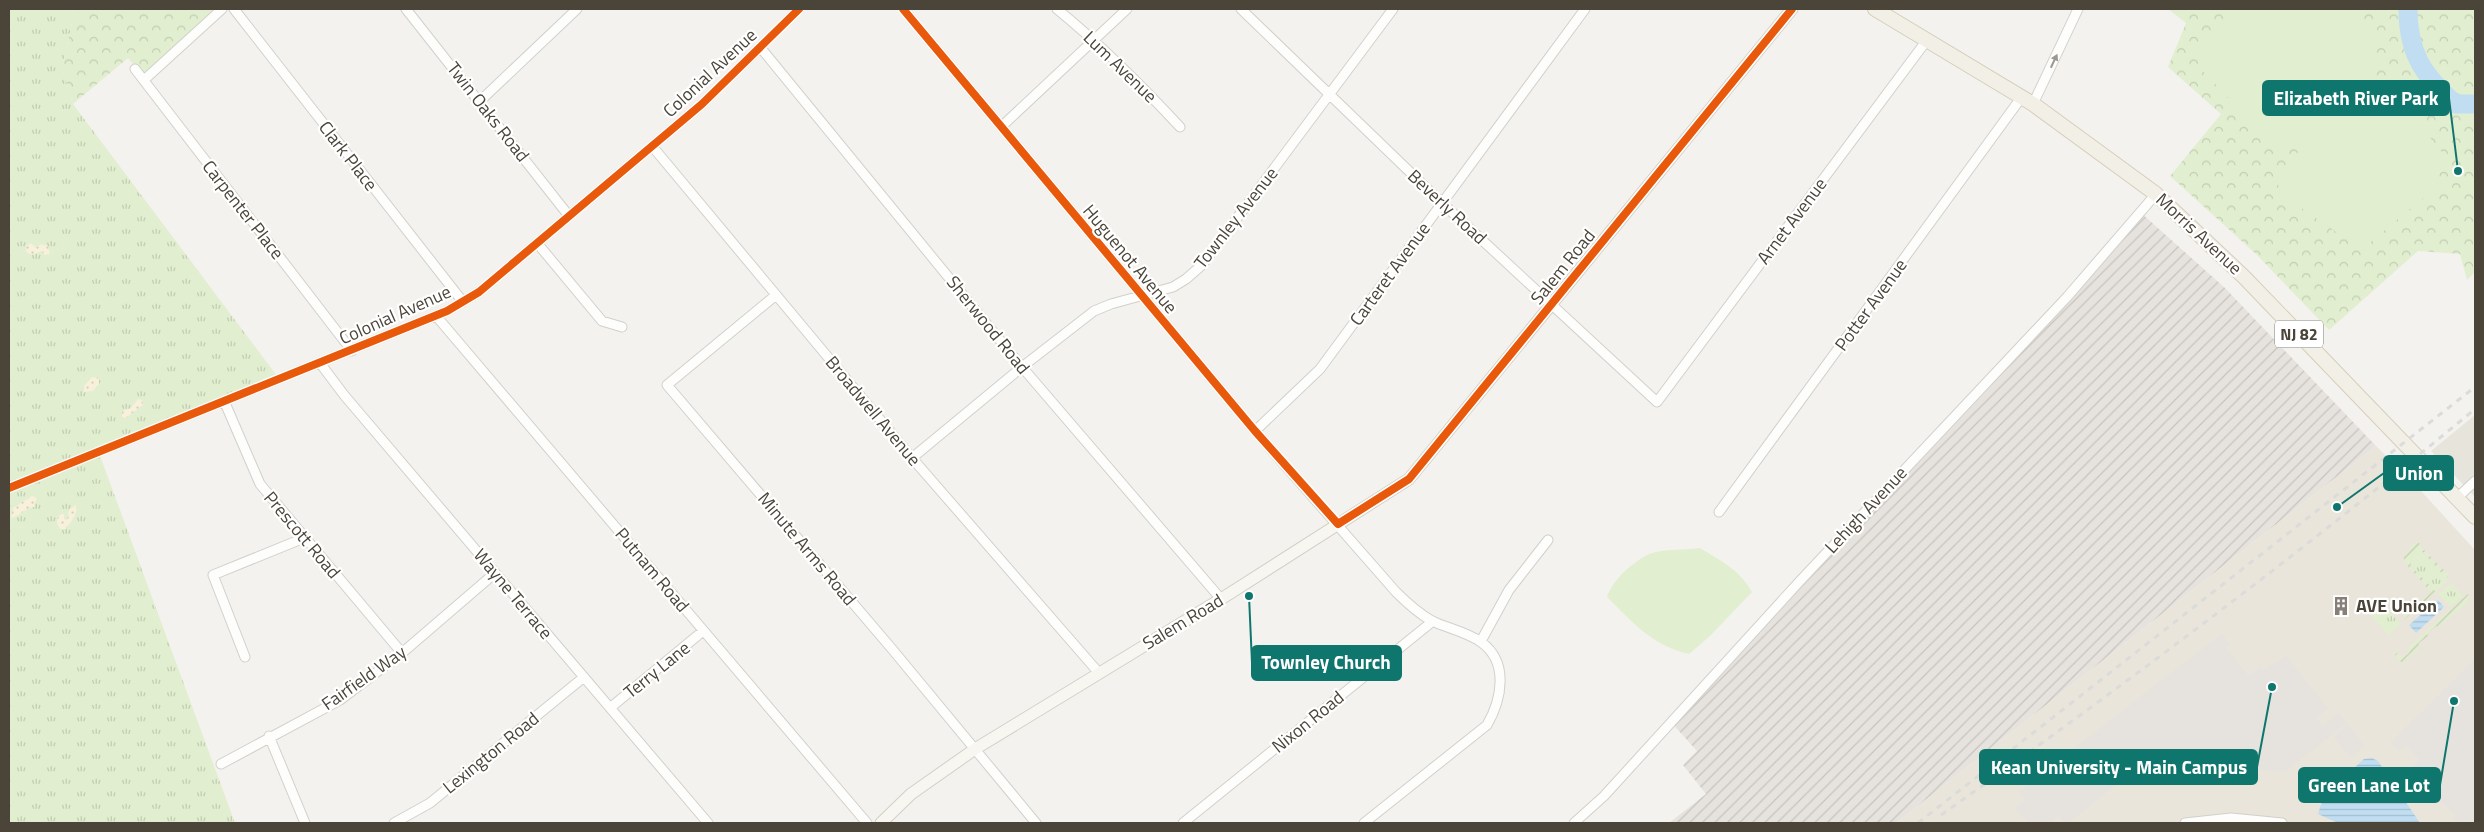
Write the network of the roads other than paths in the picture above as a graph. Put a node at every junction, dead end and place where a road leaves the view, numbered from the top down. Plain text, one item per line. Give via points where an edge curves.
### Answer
1 (222, 9) edge
2 (234, 9) edge
3 (406, 9) edge
4 (577, 9) edge
5 (799, 9) edge
6 (903, 9) edge
7 (1057, 9) edge
8 (1127, 9) edge
9 (1241, 9) edge
10 (1393, 9) edge
11 (1585, 9) edge
12 (1792, 9) edge
13 (1875, 9) edge
14 (2078, 9) edge
15 (1094, 39) junction
16 (1927, 40) junction
17 (760, 47) junction
18 (135, 69) dead end
19 (144, 80) junction
20 (1328, 95) junction
21 (480, 101) junction
22 (2027, 101) junction
23 (1000, 127) junction
24 (1180, 127) dead end
25 (652, 146) junction
26 (2156, 194) junction
27 (1442, 203) junction
28 (569, 216) junction
29 (537, 243) junction
30 (776, 295) junction
31 (1141, 296) junction
32 (463, 302) junction
33 (1552, 305) junction
34 (437, 317) junction
35 (622, 327) dead end
36 (352, 350) junction
37 (320, 363) junction
38 (1022, 367) junction
39 (1657, 402) joint
40 (225, 403) junction
41 (1255, 431) junction
42 (912, 458) junction
43 (2475, 481) edge
44 (9, 488) edge
45 (2457, 498) junction
46 (1719, 512) dead end
47 (2475, 517) edge
48 (1338, 524) junction
49 (304, 538) junction
50 (1548, 540) dead end
51 (495, 573) junction
52 (1221, 599) junction
53 (1433, 621) junction
54 (703, 632) junction
55 (1481, 641) junction
56 (402, 653) junction
57 (245, 657) dead end
58 (1099, 673) junction
59 (584, 677) junction
60 (610, 708) junction
61 (269, 736) junction
62 (975, 748) junction
63 (221, 764) dead end
64 (305, 823) edge
65 (394, 823) edge
66 (708, 823) edge
67 (867, 823) edge
68 (881, 823) edge
69 (1036, 823) edge
70 (1183, 823) edge
71 (1364, 823) edge
72 (1574, 823) edge
73 (2185, 823) edge
74 (2282, 823) edge

1 - 19 street
2 - 32 street, Clark Place
3 - 21 street, Twin Oaks Road
4 - 21 street
5 - 17 street, Colonial Avenue
6 - 23 street, Huguenot Avenue
7 - 15 street, Lum Avenue
8 - 15 street
9 - 20 street, Beverly Road
10 - 20 street, Townley Avenue
11 - 27 street, Carteret Avenue
12 - 33 street, Salem Road
13 - 16 main road, Morris Avenue / NJ 82
22 -> 14 street, Potter Avenue
15 - 23 street
15 - 24 street, Lum Avenue
16 - 22 main road, Morris Avenue / NJ 82
16 - 39 street, Arnet Avenue
17 - 25 street, Colonial Avenue via 702,104
17 - 38 street, Sherwood Road
18 - 19 street, Carpenter Place
19 - 36 street, Carpenter Place
20 - 27 street, Beverly Road
20 - 31 street, Townley Avenue via 1202,265 1173,287
21 - 28 street, Twin Oaks Road
22 - 26 main road, Morris Avenue / NJ 82
22 - 46 street, Potter Avenue
23 - 31 street, Huguenot Avenue
25 - 28 street, Colonial Avenue
25 - 30 street, Broadwell Avenue
26 - 45 main road, Morris Avenue / NJ 82 via 2244,277
26 - 72 street, Lehigh Avenue via 2067,297 1799,582 1604,796
27 - 33 street, Beverly Road
27 - 41 street, Carteret Avenue via 1320,369
28 - 29 street, Colonial Avenue
29 - 32 street, Colonial Avenue
29 - 35 street via 602,321
30 - 42 street, Broadwell Avenue
30 - 62 street, Minute Arms Road via 667,385
31 - 38 street, Townley Avenue via 1094,311
31 - 41 street, Huguenot Avenue
32 - 34 street, Colonial Avenue
33 - 39 street, Beverly Road
33 - 48 street, Salem Road via 1409,479
34 - 36 street, Colonial Avenue
34 - 54 street, Putnam Road
36 - 37 street, Colonial Avenue
37 - 40 street, Colonial Avenue
37 - 51 street, Wayne Terrace via 344,396
38 - 42 street, Townley Avenue
38 - 52 street, Sherwood Road
40 - 44 street, Colonial Avenue
40 - 49 street, Prescott Road via 260,484
41 - 48 street, Huguenot Avenue
42 - 58 street, Broadwell Avenue
43 - 45 street
45 - 47 main road, Morris Avenue / NJ 82
48 - 52 street, Salem Road
48 - 53 street, Huguenot Avenue via 1396,592
49 - 56 street, Prescott Road
49 - 57 street via 213,575
50 - 55 street via 1509,590
51 - 56 street, Fairfield Way
51 - 59 street, Wayne Terrace
52 - 58 street, Salem Road
53 - 55 street, Huguenot Avenue
53 - 70 street, Nixon Road
54 - 60 street, Terry Lane
54 - 67 street, Putnam Road
55 - 71 street, Huguenot Avenue via 1492,652 1502,688 1487,725
56 - 61 street, Fairfield Way via 340,700
58 - 62 street, Salem Road
59 - 60 street, Wayne Terrace
59 - 65 street, Lexington Road via 430,803
60 - 66 street, Wayne Terrace
61 - 63 street, Fairfield Way
61 - 64 street
62 - 68 street, Salem Road via 912,794
62 - 69 street, Minute Arms Road
73 - 74 street via 2231,818

